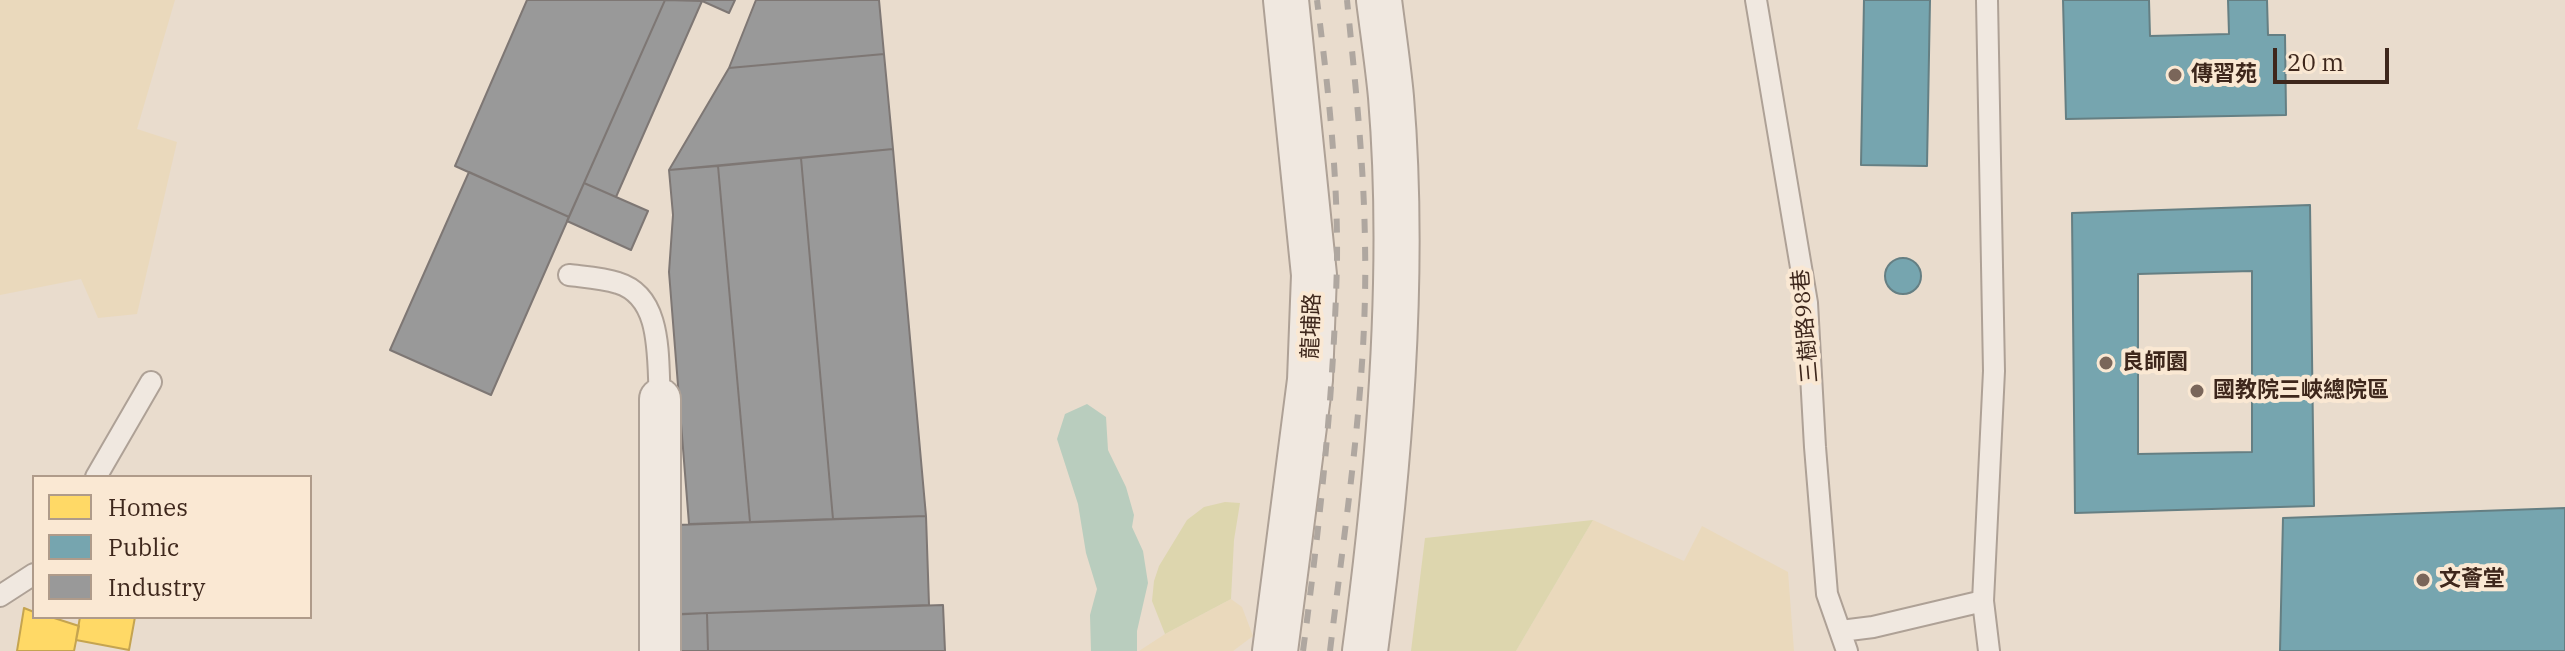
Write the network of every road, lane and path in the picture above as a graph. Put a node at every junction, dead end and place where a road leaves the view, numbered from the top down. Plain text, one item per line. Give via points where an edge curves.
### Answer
1 (1286, 0) edge
2 (1379, 0) edge
3 (1756, 0) edge
4 (1987, 0) edge
5 (569, 275) dead end
6 (151, 382) dead end
7 (660, 399) joint
8 (97, 475) edge
9 (32, 575) edge
10 (0, 596) edge
11 (1983, 601) junction
12 (1844, 641) edge
13 (660, 651) edge
14 (1275, 651) edge
15 (1365, 651) edge
16 (1989, 651) edge

1 - 14 street, 龍埔路 via 1314,275 1310,380
2 - 15 street via 1391,97 1396,235 1393,366
3 - 12 lane, 三樹路98巷 via 1807,303 1827,594
4 - 11 lane via 1994,371
5 - 7 lane via 620,283 642,297 653,321
6 - 8 lane
7 - 13 street
9 - 10 lane
11 - 12 lane via 1873,627
11 - 16 lane

